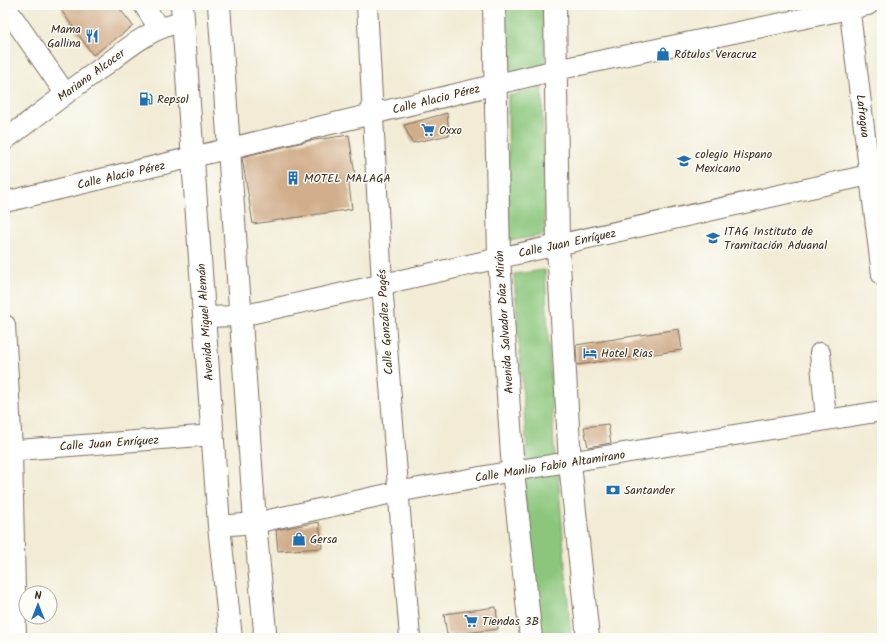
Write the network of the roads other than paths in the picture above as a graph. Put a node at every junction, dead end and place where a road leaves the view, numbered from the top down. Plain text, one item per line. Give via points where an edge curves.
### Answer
1 (144, 5) edge
2 (219, 5) edge
3 (367, 5) edge
4 (494, 5) edge
5 (555, 5) edge
6 (5, 6) edge
7 (856, 7) edge
8 (183, 14) edge
9 (159, 29) junction
10 (556, 70) junction
11 (496, 84) junction
12 (65, 93) junction
13 (373, 115) junction
14 (5, 140) edge
15 (228, 149) junction
16 (194, 158) junction
17 (876, 174) edge
18 (5, 202) edge
19 (558, 246) junction
20 (499, 258) junction
21 (882, 275) edge
22 (382, 284) junction
23 (241, 316) junction
24 (204, 317) junction
25 (5, 325) edge
26 (820, 353) dead end
27 (882, 411) edge
28 (826, 420) junction
29 (213, 435) junction
30 (9, 450) edge
31 (570, 463) junction
32 (514, 472) junction
33 (397, 492) junction
34 (255, 523) junction
35 (220, 526) junction
36 (265, 636) edge
37 (231, 637) edge
38 (16, 638) edge
39 (410, 638) edge
40 (531, 638) edge
41 (588, 638) edge

1 - 9 street
2 - 15 main road
3 - 13 street, Calle González Pagés
4 - 11 main road, Avenida Salvador Díaz Mirón
5 - 10 main road
6 - 12 street
7 - 10 street, Calle Alacio Pérez
7 - 17 street, Lafragua
8 - 9 street, Mariano Alcocer
8 - 16 main road, Avenida Miguel Alemán
9 - 12 street, Mariano Alcocer
10 - 11 street, Calle Alacio Pérez
10 - 19 main road
11 - 13 street, Calle Alacio Pérez
11 - 20 main road, Avenida Salvador Díaz Mirón
12 - 14 street, Mariano Alcocer
13 - 15 street, Calle Alacio Pérez
13 - 22 street, Calle González Pagés
15 - 16 street, Calle Alacio Pérez
15 - 23 main road
16 - 18 street, Calle Alacio Pérez
16 - 24 main road, Avenida Miguel Alemán
17 - 19 street, Calle Juan Enríquez
17 - 21 street, Lafragua
19 - 20 street, Calle Juan Enríquez
19 - 31 main road
20 - 22 street, Calle Juan Enríquez
20 - 32 main road, Avenida Salvador Díaz Mirón
22 - 23 street, Calle Juan Enríquez
22 - 33 street, Calle González Pagés
23 - 24 street, Calle Juan Enríquez
23 - 34 main road
24 - 29 main road, Avenida Miguel Alemán
25 - 30 street
26 - 28 street
27 - 28 street, Calle Manlio Fabio Altamirano
28 - 31 street, Calle Manlio Fabio Altamirano
29 - 30 street, Calle Juan Enríquez
29 - 35 main road, Avenida Miguel Alemán
30 - 38 street
31 - 32 street, Calle Manlio Fabio Altamirano
31 - 41 main road
32 - 33 street, Calle Manlio Fabio Altamirano
32 - 40 main road, Avenida Salvador Díaz Mirón
33 - 34 street, Calle Manlio Fabio Altamirano
33 - 39 street, Calle González Pagés
34 - 35 street, Calle Manlio Fabio Altamirano
34 - 36 main road
35 - 37 main road, Avenida Miguel Alemán

